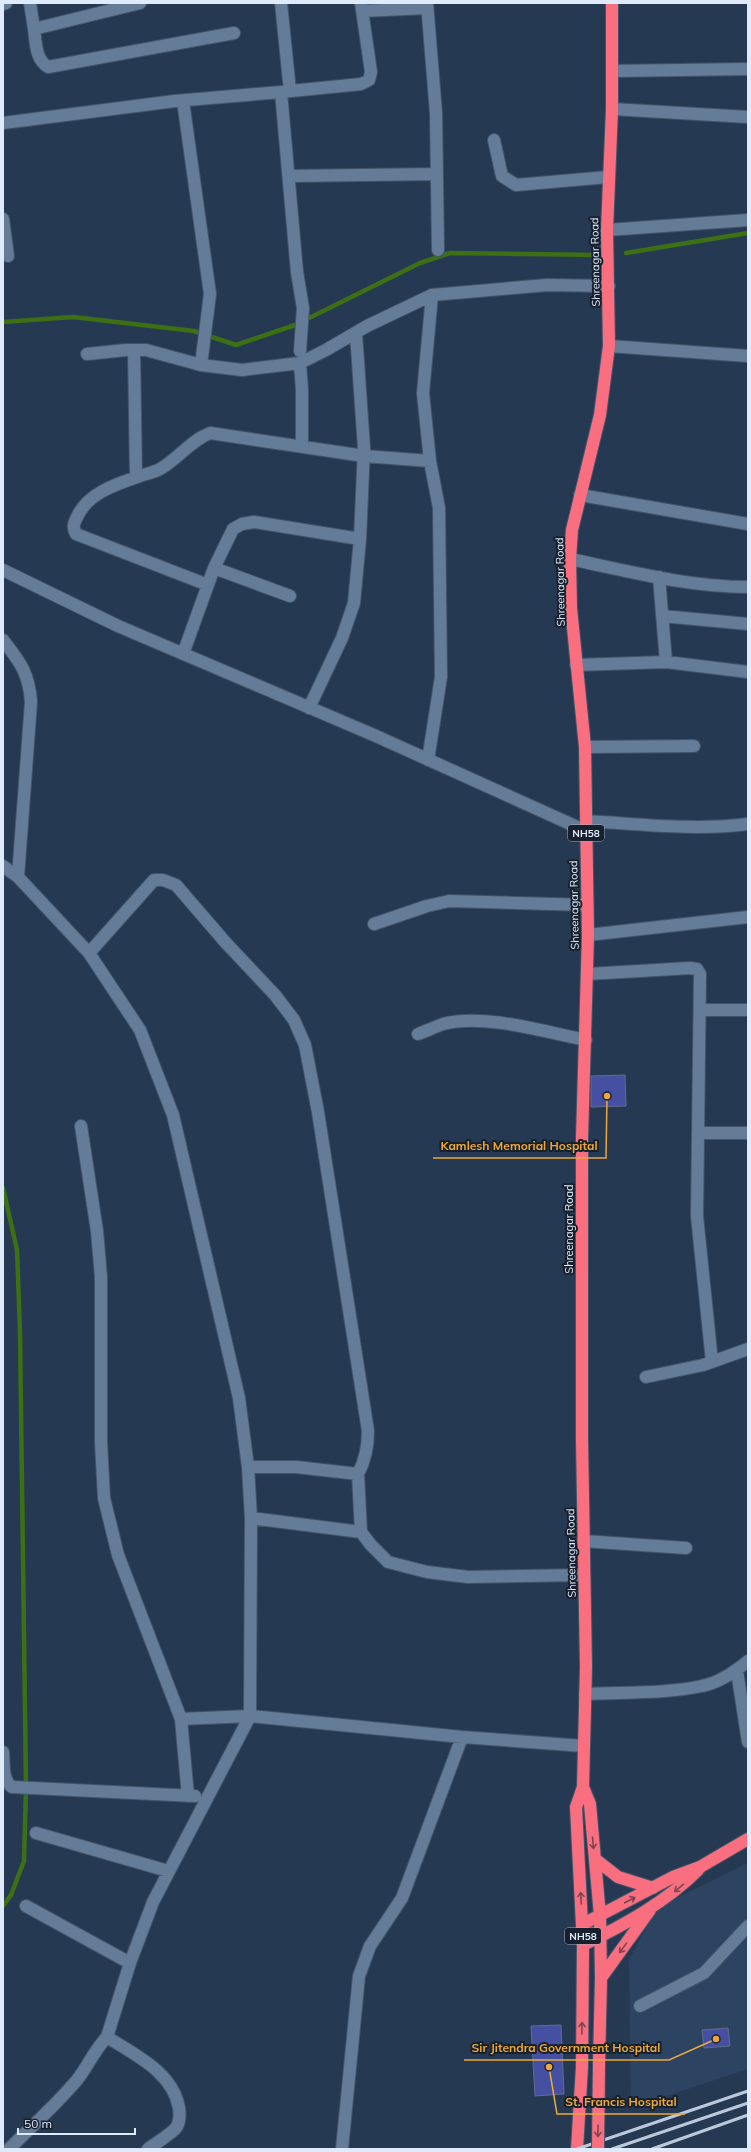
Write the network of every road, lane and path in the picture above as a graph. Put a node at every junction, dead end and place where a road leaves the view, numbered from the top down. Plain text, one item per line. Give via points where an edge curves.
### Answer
1 (30, 3) edge
2 (140, 3) edge
3 (281, 3) edge
4 (612, 3) edge
5 (427, 6) edge
6 (362, 7) edge
7 (34, 29) junction
8 (234, 33) dead end
9 (748, 69) edge
10 (612, 71) junction
11 (286, 92) junction
12 (183, 101) junction
13 (612, 109) junction
14 (748, 118) edge
15 (3, 123) edge
16 (494, 140) dead end
17 (437, 174) junction
18 (289, 176) junction
19 (608, 177) junction
20 (3, 219) edge
21 (748, 220) edge
22 (607, 230) junction
23 (438, 250) dead end
24 (8, 256) dead end
25 (609, 286) junction
26 (432, 295) junction
27 (356, 333) junction
28 (609, 346) junction
29 (134, 350) junction
30 (87, 354) dead end
31 (748, 356) edge
32 (300, 357) junction
33 (201, 365) junction
34 (302, 447) junction
35 (364, 456) junction
36 (430, 461) junction
37 (136, 477) junction
38 (580, 496) junction
39 (748, 524) edge
40 (360, 539) junction
41 (570, 559) junction
42 (214, 568) junction
43 (3, 570) edge
44 (659, 577) junction
45 (208, 585) junction
46 (748, 587) edge
47 (290, 596) dead end
48 (662, 616) junction
49 (748, 624) edge
50 (3, 640) edge
51 (183, 654) junction
52 (666, 662) junction
53 (576, 665) junction
54 (748, 672) edge
55 (309, 708) junction
56 (694, 746) dead end
57 (585, 747) junction
58 (428, 760) junction
59 (748, 824) edge
60 (586, 826) junction
61 (3, 866) edge
62 (18, 877) junction
63 (587, 905) junction
64 (748, 917) edge
65 (374, 924) dead end
66 (588, 935) junction
67 (89, 953) junction
68 (588, 974) junction
69 (702, 1010) junction
70 (748, 1010) edge
71 (418, 1034) dead end
72 (586, 1040) junction
73 (81, 1126) dead end
74 (700, 1133) junction
75 (748, 1133) edge
76 (748, 1348) edge
77 (712, 1362) junction
78 (646, 1377) dead end
79 (248, 1467) junction
80 (358, 1474) junction
81 (251, 1518) junction
82 (362, 1532) junction
83 (583, 1541) junction
84 (686, 1548) dead end
85 (584, 1575) junction
86 (748, 1661) edge
87 (736, 1671) junction
88 (585, 1694) junction
89 (746, 1712) edge
90 (250, 1716) junction
91 (182, 1719) junction
92 (462, 1736) junction
93 (748, 1742) edge
94 (584, 1746) junction
95 (3, 1752) edge
96 (4, 1769) edge
97 (583, 1787) junction
98 (188, 1796) junction
99 (206, 1797) junction
100 (36, 1833) dead end
101 (748, 1839) edge
102 (595, 1859) junction
103 (700, 1867) junction
104 (168, 1871) junction
105 (653, 1888) junction
106 (654, 1904) junction
107 (26, 1906) dead end
108 (600, 1916) junction
109 (583, 1924) junction
110 (748, 1926) edge
111 (601, 1936) junction
112 (583, 1945) junction
113 (130, 1963) junction
114 (601, 1978) junction
115 (640, 2006) dead end
116 (107, 2037) junction
117 (9, 2149) edge
118 (148, 2149) edge
119 (342, 2149) edge
120 (577, 2149) edge
121 (598, 2149) edge

1 - 7 street
2 - 7 street
3 - 11 street
4 - 10 highway, Shreenagar Road / NH58
5 - 6 street
5 - 17 street via 436,113
6 - 11 street via 371,72 369,80 361,84
7 - 8 street via 38,56 41,63 48,66
9 - 10 street
10 - 13 highway, Shreenagar Road / NH58
11 - 12 street
11 - 18 street
12 - 15 street
12 - 33 street via 210,294
13 - 14 street
13 - 19 highway, Shreenagar Road / NH58
16 - 19 street via 502,176 516,185
17 - 18 street
17 - 23 street
18 - 32 street via 297,272 303,308
19 - 22 highway, Shreenagar Road / NH58
20 - 24 street
21 - 22 street
22 - 25 highway, Shreenagar Road / NH58
25 - 26 street via 547,285
25 - 28 highway, Shreenagar Road / NH58
26 - 27 street
26 - 36 street via 423,393
27 - 32 street
27 - 35 street
28 - 31 street
28 - 38 highway, Shreenagar Road / NH58 via 600,415
29 - 30 street
29 - 33 street via 146,350
29 - 37 street
32 - 33 street via 242,370
32 - 34 street
34 - 35 street
34 - 37 street via 210,433 198,438 163,467
35 - 36 street
35 - 40 street
36 - 58 street via 439,508 441,676
37 - 45 street via 88,499 74,524 76,534
38 - 39 street
38 - 41 highway, Shreenagar Road / NH58 via 572,530
40 - 42 street via 254,522 242,524 233,529
40 - 55 street via 354,604 342,638
41 - 44 street
41 - 53 highway, Shreenagar Road / NH58
42 - 45 street
42 - 47 street
43 - 51 street via 118,626
44 - 46 street via 730,587
44 - 48 street
45 - 51 street
48 - 49 street
48 - 52 street
50 - 62 street via 24,667 30,684 32,702
51 - 55 street
52 - 53 street
52 - 54 street
53 - 57 highway, Shreenagar Road / NH58
55 - 58 street
56 - 57 street
57 - 60 highway, Shreenagar Road / NH58
58 - 60 street
59 - 60 street via 727,827
60 - 63 highway, Shreenagar Road / NH58
61 - 62 street
62 - 67 street
63 - 65 street via 449,901
63 - 66 highway, Shreenagar Road / NH58
64 - 66 street
66 - 68 highway, Shreenagar Road / NH58
67 - 79 street via 140,1030 173,1116 239,1398
67 - 80 street via 154,880 163,880 176,885 226,944 275,995 294,1020 305,1045 318,1112 368,1431 368,1445
68 - 69 street via 696,969 700,974
68 - 72 highway, Shreenagar Road / NH58
69 - 70 street
69 - 74 street
71 - 72 street via 444,1024 468,1021 498,1022
72 - 83 highway, Shreenagar Road / NH58 via 582,1138
73 - 91 street via 97,1231 101,1277 101,1442 104,1498 118,1555
74 - 75 street
74 - 77 street via 697,1216
76 - 77 street
77 - 78 street
79 - 80 street via 296,1467
79 - 81 street
80 - 82 street
81 - 82 street
81 - 90 street
82 - 85 street via 388,1562 427,1572 468,1577
83 - 84 street
83 - 85 highway, Shreenagar Road / NH58
85 - 88 highway, Shreenagar Road / NH58
86 - 87 street
87 - 88 street via 704,1686
87 - 89 street
88 - 94 highway, NH58
89 - 93 street
90 - 91 street
90 - 92 street
90 - 99 street
91 - 98 street
92 - 94 street
92 - 119 street via 402,1898 370,1946 359,1976
94 - 97 highway, NH58
95 - 96 street
96 - 98 street via 7,1784 12,1787
97 -> 102 highway, NH58 via 590,1804
109 -> 97 highway, NH58 via 576,1806
98 - 99 street
99 - 104 street
100 - 104 street
101 - 103 highway
102 - 105 highway via 618,1877
102 - 108 highway, NH58
103 - 105 highway via 673,1876
103 -> 106 highway via 679,1889
104 - 113 street via 153,1902
108 -> 105 highway
106 - 111 highway
106 -> 114 highway
107 - 113 street
108 - 109 highway
108 - 111 highway, NH58
109 - 112 highway, NH58
110 - 115 street via 704,1973
111 - 112 highway
111 - 114 highway, NH58
120 -> 112 highway, NH58 via 582,2067
113 - 116 street
114 -> 121 highway, NH58, bridge
116 - 117 street via 64,2095
116 - 118 street via 161,2073 178,2099 180,2115 176,2128

